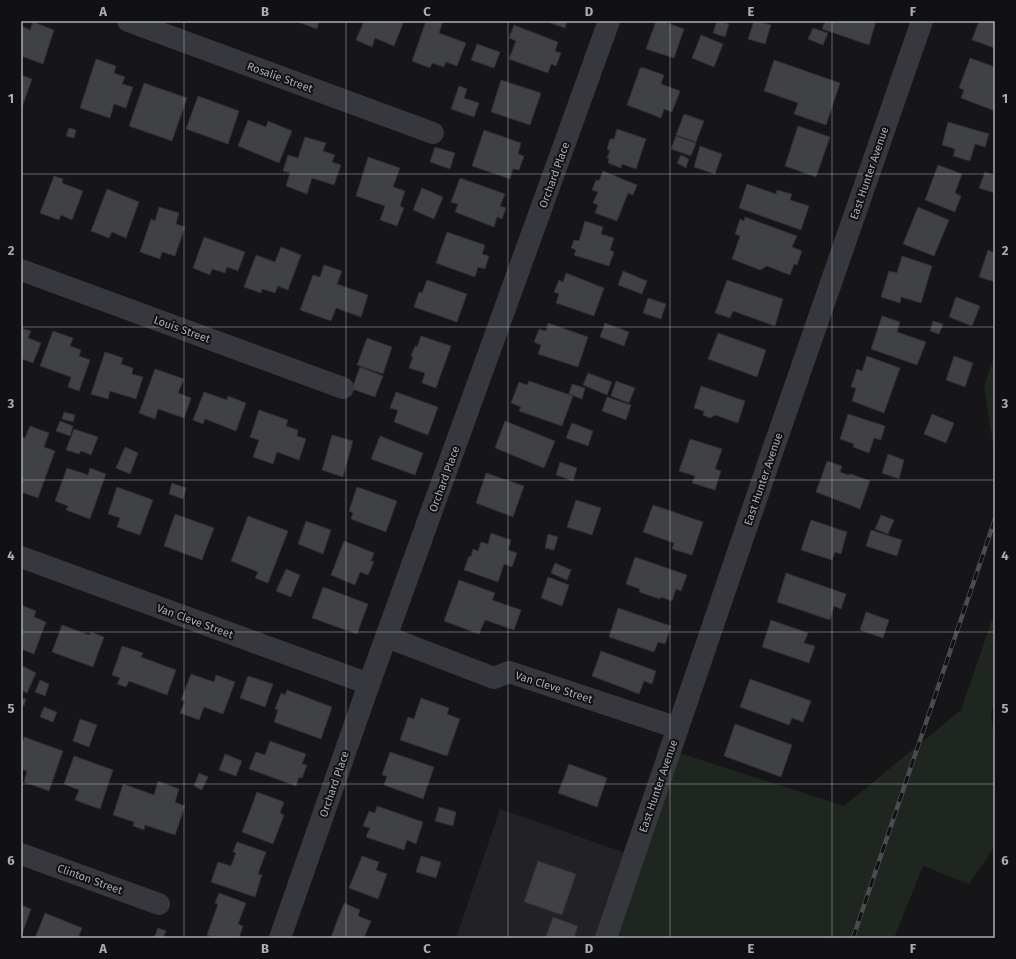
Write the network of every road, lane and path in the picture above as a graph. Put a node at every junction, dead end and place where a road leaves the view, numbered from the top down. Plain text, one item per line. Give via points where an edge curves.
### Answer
1 (128, 21) edge
2 (609, 21) edge
3 (922, 21) edge
4 (433, 133) dead end
5 (21, 270) edge
6 (343, 388) dead end
7 (21, 557) edge
8 (387, 637) junction
9 (369, 684) junction
10 (678, 728) junction
11 (21, 854) edge
12 (159, 904) dead end
13 (280, 938) edge
14 (606, 938) edge

1 - 4 street, Rosalie Street
2 - 8 street, Orchard Place
3 - 10 street, East Hunter Avenue
5 - 6 street, Louis Street
7 - 9 street, Van Cleve Street
8 - 9 street, Orchard Place
8 - 10 street, Van Cleve Street via 494,678 509,672
9 - 13 street, Orchard Place
10 - 14 street, East Hunter Avenue
11 - 12 street, Clinton Street

